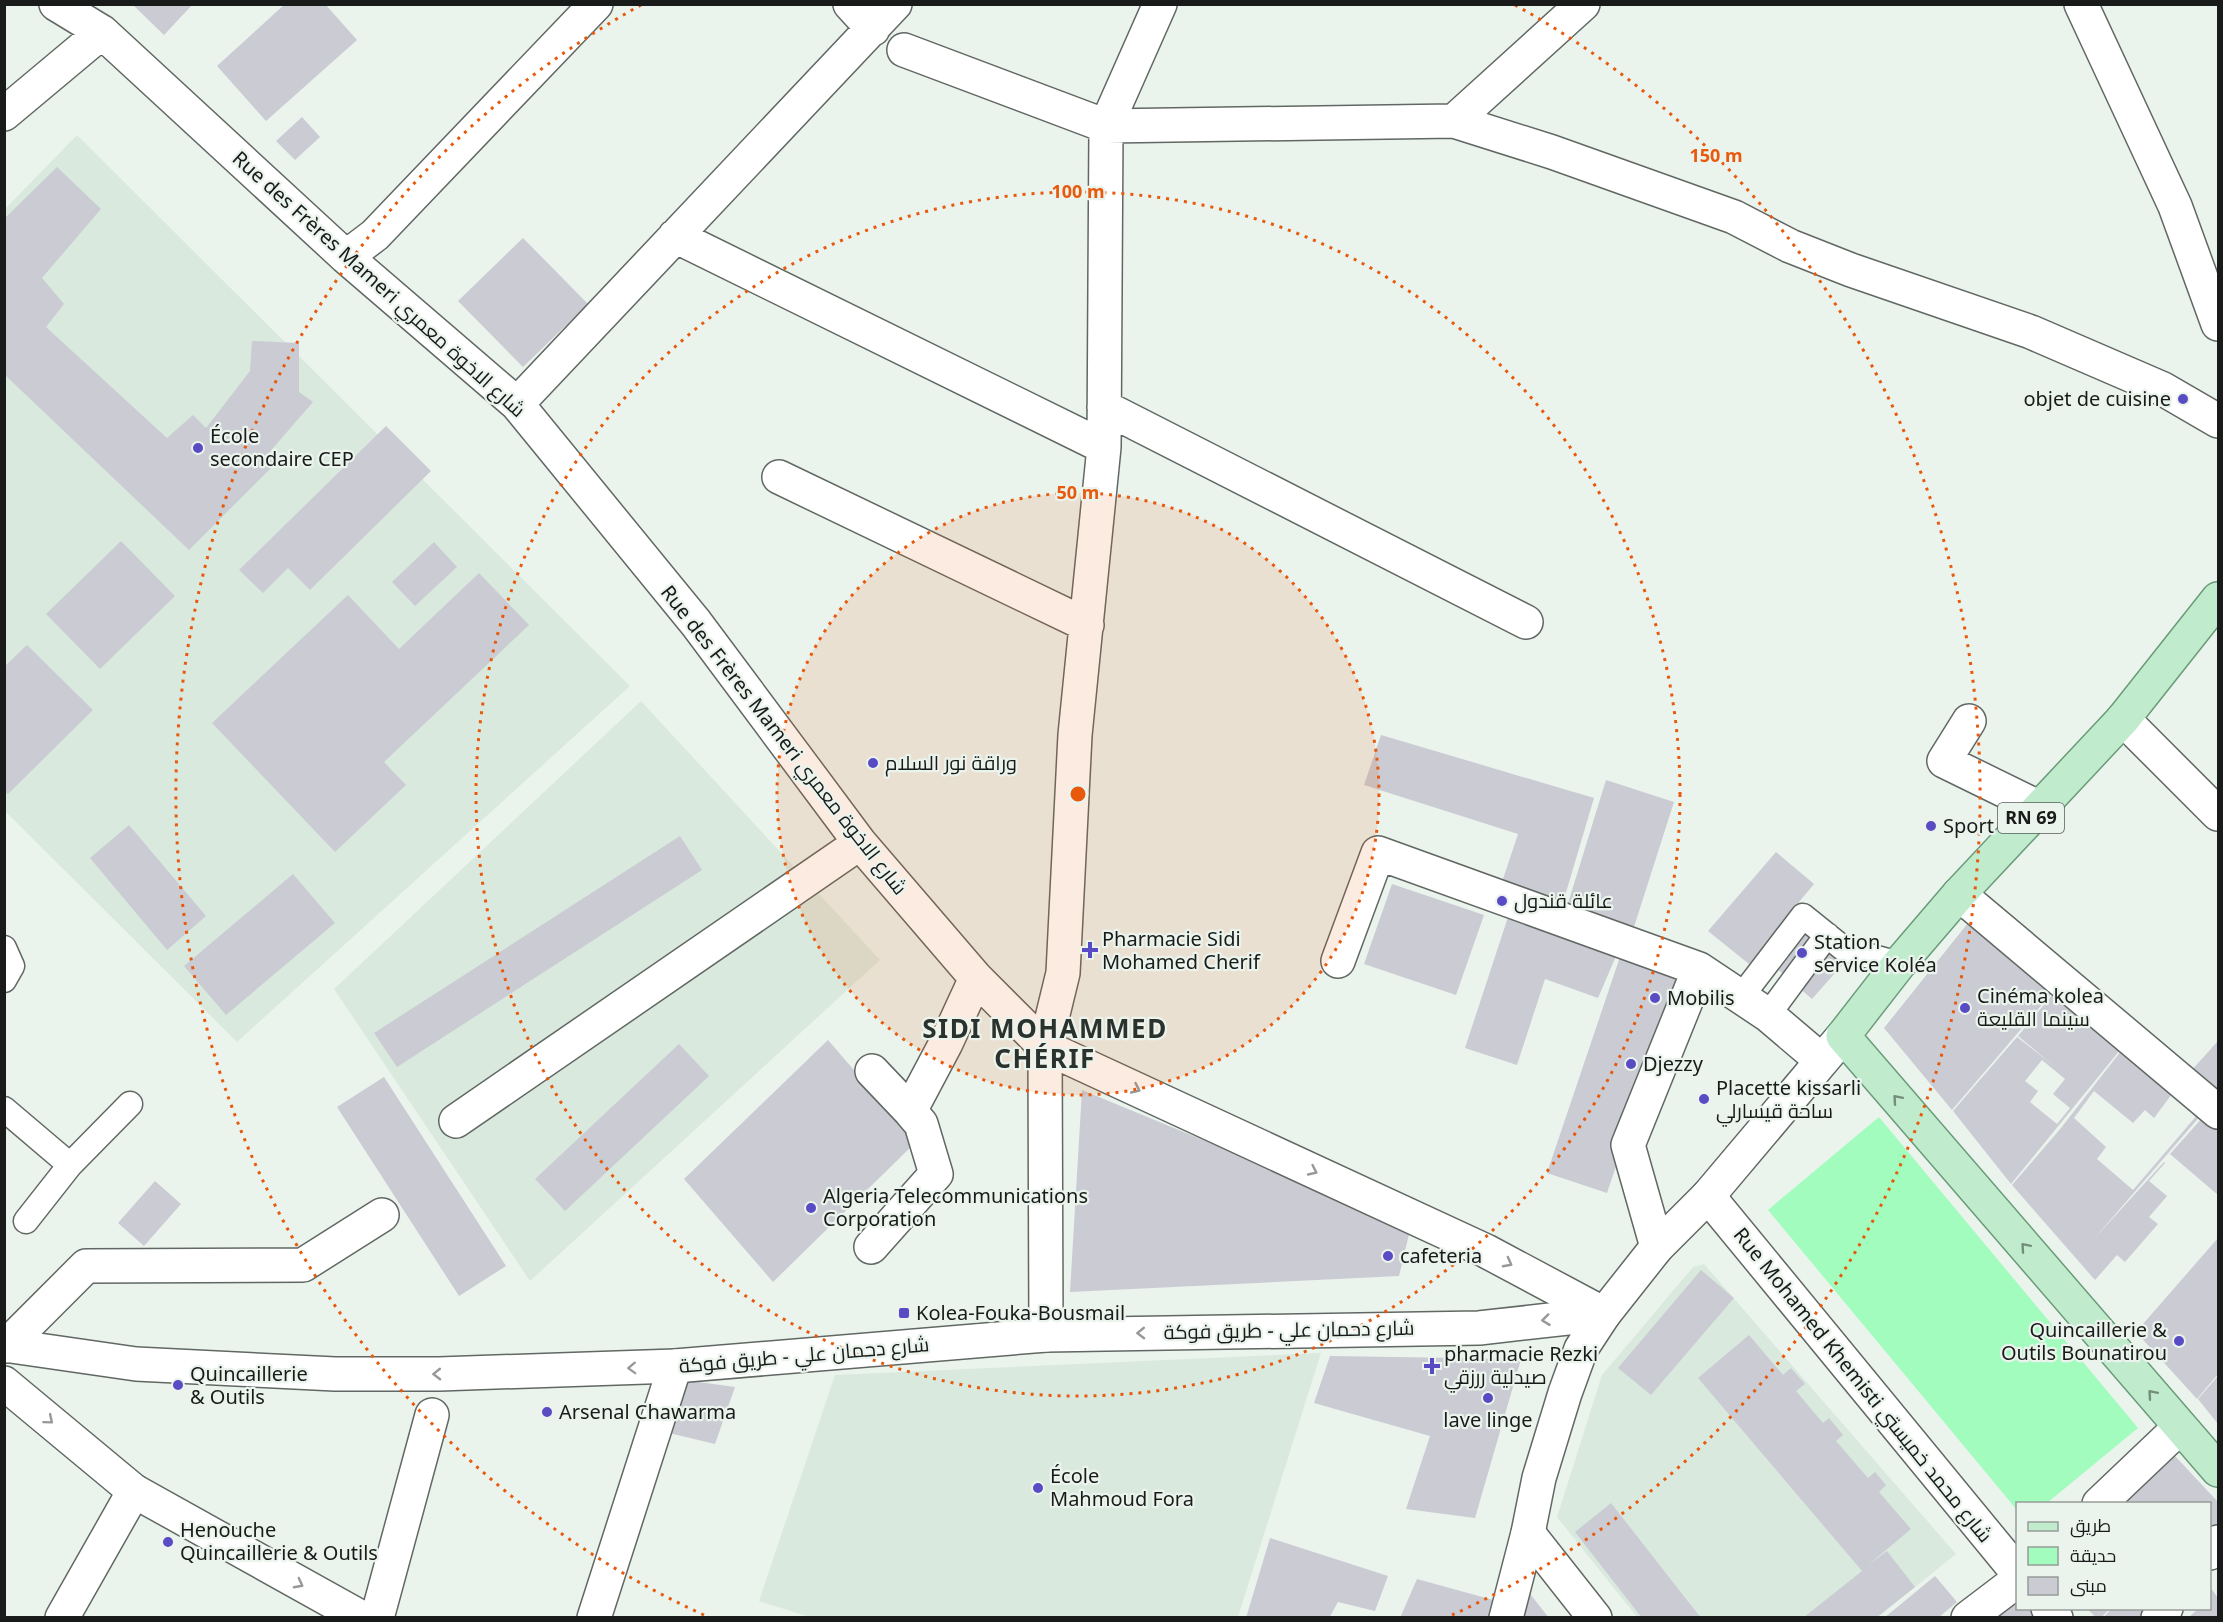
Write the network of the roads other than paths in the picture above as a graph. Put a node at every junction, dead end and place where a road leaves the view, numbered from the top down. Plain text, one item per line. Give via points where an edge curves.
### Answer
1 (56, 4) edge
2 (596, 4) edge
3 (850, 4) edge
4 (896, 4) edge
5 (1160, 4) edge
6 (1583, 4) edge
7 (2081, 4) edge
8 (873, 29) junction
9 (102, 32) junction
10 (904, 51) dead end
11 (4, 114) edge
12 (1454, 121) junction
13 (1106, 126) junction
14 (675, 236) junction
15 (346, 257) junction
16 (2218, 324) edge
17 (517, 404) junction
18 (1104, 407) junction
19 (2218, 421) edge
20 (1104, 447) junction
21 (779, 477) dead end
22 (2218, 599) edge
23 (1526, 622) dead end
24 (1087, 625) junction
25 (2123, 719) junction
26 (1969, 721) dead end
27 (2040, 808) junction
28 (2218, 814) edge
29 (860, 843) junction
30 (1959, 894) junction
31 (1827, 935) junction
32 (4, 948) edge
33 (1338, 962) dead end
34 (1899, 964) junction
35 (1699, 969) junction
36 (976, 978) junction
37 (4, 980) edge
38 (1741, 997) junction
39 (1768, 1015) junction
40 (1843, 1036) junction
41 (1045, 1047) junction
42 (1821, 1060) junction
43 (872, 1071) dead end
44 (130, 1104) dead end
45 (4, 1109) edge
46 (910, 1111) junction
47 (2218, 1112) edge
48 (456, 1121) dead end
49 (70, 1165) junction
50 (1708, 1196) junction
51 (382, 1215) dead end
52 (26, 1221) dead end
53 (871, 1247) dead end
54 (1657, 1247) junction
55 (1604, 1314) junction
56 (1046, 1335) junction
57 (5, 1345) edge
58 (675, 1366) junction
59 (4, 1383) edge
60 (432, 1415) dead end
61 (2180, 1427) junction
62 (2218, 1470) edge
63 (134, 1491) junction
64 (2100, 1502) edge
65 (1528, 1533) junction
66 (2016, 1571) edge
67 (2016, 1581) edge
68 (62, 1617) edge
69 (362, 1617) edge
70 (377, 1617) edge
71 (594, 1617) edge
72 (1506, 1617) edge
73 (1595, 1617) edge
74 (1968, 1617) edge

1 - 9 street, Rue des Frères Mameri شارع الاخوة معمري
2 - 15 street via 375,235
3 - 8 street
4 - 8 street
5 - 13 street
6 - 12 street
7 - 16 street via 2175,206
8 - 14 street
9 - 11 street
9 - 15 street, Rue des Frères Mameri شارع الاخوة معمري
10 - 13 street
12 - 13 street
12 - 19 street via 1734,217 1790,246 1841,266 2031,332 2163,389
13 - 18 street
14 - 17 street
14 - 20 street
15 - 17 street, Rue des Frères Mameri شارع الاخوة معمري
17 - 29 street, Rue des Frères Mameri شارع الاخوة معمري via 696,623
18 - 20 street
18 - 23 street
20 - 24 street
21 - 24 street
22 - 25 main road, RN 69
24 - 41 street via 1075,735 1063,973
25 - 27 main road, RN 69
25 - 28 street
26 - 27 street via 1944,761
27 - 30 main road, RN 69
29 - 36 street, Rue des Frères Mameri شارع الاخوة معمري
29 - 48 street
30 - 34 main road, RN 69
30 - 47 street
31 - 34 lane via 1844,949
31 - 38 lane via 1803,916
31 - 39 lane
32 - 37 lane via 12,966
33 - 35 street via 1378,853
34 - 40 main road, RN 69
35 - 38 street
35 - 54 street via 1628,1145
36 - 41 street, Rue des Frères Mameri شارع الاخوة معمري
36 - 46 street
38 - 39 street
39 - 42 street
40 - 42 street
61 -> 40 main road
41 -> 55 street, Rue des Frères Mameri شارع الاخوة معمري via 1486,1251
41 - 56 street
42 - 50 street
43 - 46 street
44 - 49 lane
45 - 49 lane
46 - 53 street via 921,1124 936,1174
49 - 52 lane
50 - 54 street
50 - 66 street, Rue Mohamed Khemisti شارع محمد خميستي
51 - 57 street via 303,1265 86,1266
54 - 55 street
55 -> 56 street, شارع دحمان علي - طريق فوكة via 1479,1328
55 - 65 street via 1581,1349 1565,1393 1539,1478
56 - 58 street, شارع دحمان علي - طريق فوكة
58 -> 57 street, شارع دحمان علي - طريق فوكة via 335,1374 136,1364
58 - 71 street
59 -> 63 street
60 - 70 street
61 - 62 main road
61 - 64 street
63 - 68 street
63 -> 69 street
65 - 72 street
65 - 73 street
67 - 74 street

